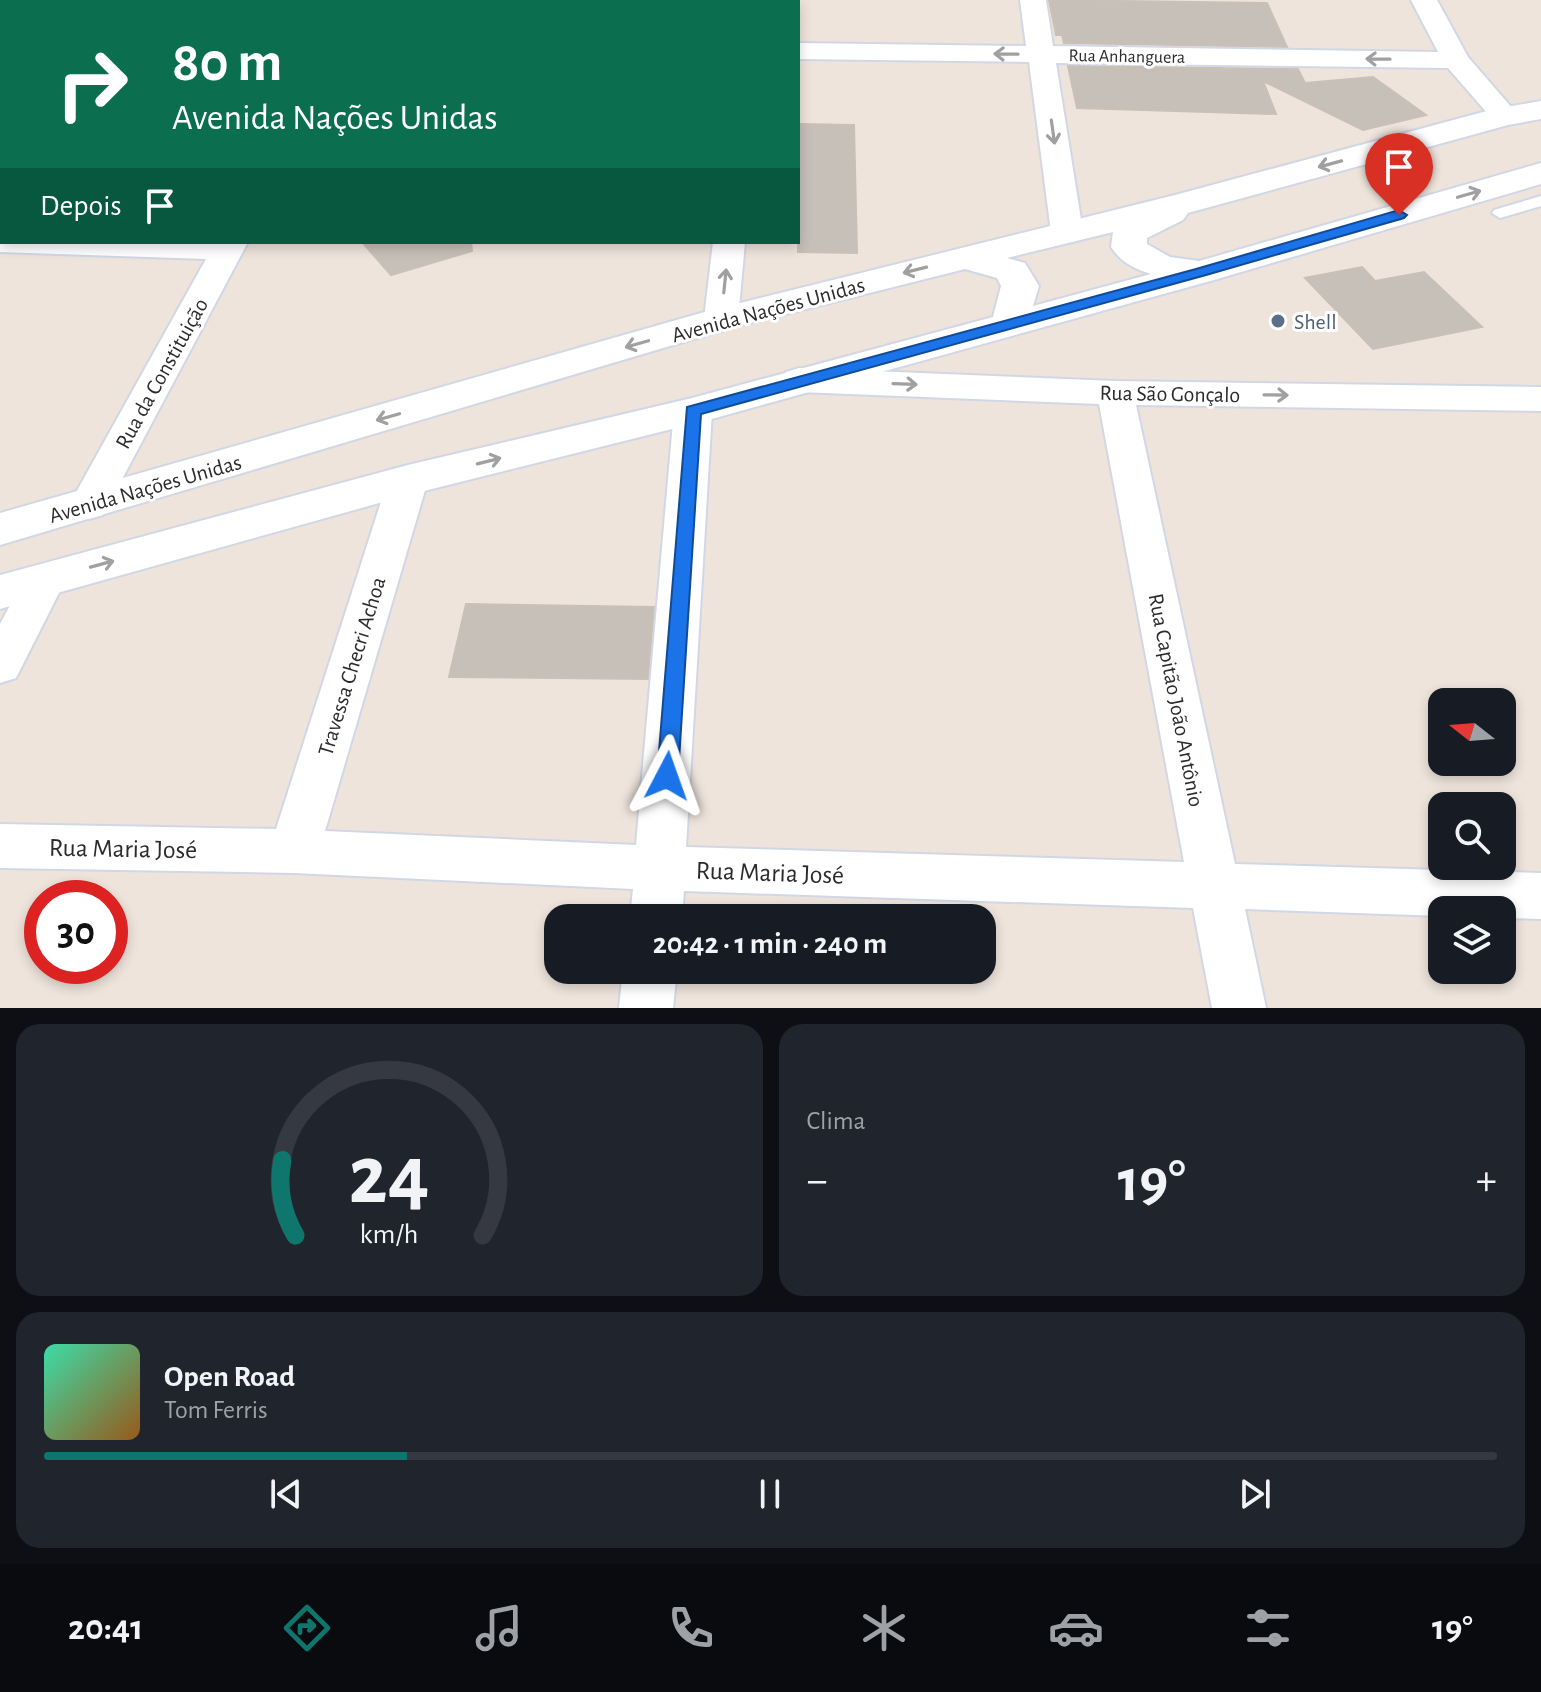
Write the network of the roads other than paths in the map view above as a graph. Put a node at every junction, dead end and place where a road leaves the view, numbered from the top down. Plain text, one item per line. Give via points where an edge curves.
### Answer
1 (1033, 0) edge
2 (1424, 0) edge
3 (800, 51) edge
4 (1043, 54) junction
5 (1456, 60) junction
6 (1523, 113) edge
7 (1541, 173) edge
8 (1541, 201) edge
9 (1186, 203) junction
10 (1500, 213) dead end
11 (1067, 232) junction
12 (115, 244) edge
13 (729, 244) edge
14 (230, 246) edge
15 (965, 258) junction
16 (1201, 272) junction
17 (721, 319) junction
18 (1010, 323) junction
19 (799, 380) junction
20 (1115, 393) junction
21 (1541, 399) edge
22 (693, 411) junction
23 (408, 480) junction
24 (89, 505) junction
25 (0, 529) edge
26 (44, 581) junction
27 (0, 592) edge
28 (0, 666) edge
29 (0, 846) edge
30 (294, 851) junction
31 (661, 868) junction
32 (1215, 887) junction
33 (1541, 896) edge
34 (657, 904) edge
35 (649, 984) edge
36 (646, 1008) edge
37 (1239, 1008) edge

1 - 4 street
2 - 5 street
4 -> 3 street, Rua Anhanguera
5 -> 4 street, Rua Anhanguera
4 -> 11 street
5 - 6 street
6 -> 9 main road, Avenida Nações Unidas
16 -> 7 main road
8 - 10 lane
9 - 11 main road, Avenida Nações Unidas
9 - 16 main road via 1130,233 1129,247 1142,260
11 - 15 main road, Avenida Nações Unidas
12 - 14 street
17 -> 13 street
14 - 24 street, Rua da Constituição
15 -> 17 main road, Avenida Nações Unidas
15 - 18 main road via 1012,271 1020,286
16 - 18 main road
17 -> 24 main road, Avenida Nações Unidas
18 - 19 main road
19 -> 20 street, Rua São Gonçalo
19 - 22 main road
20 -> 21 street, Rua São Gonçalo
20 - 32 street, Rua Capitão João Antônio
23 -> 22 main road
22 - 31 street
26 -> 23 main road
23 - 30 street, Travessa Checri Achoa
24 - 25 main road, Avenida Nações Unidas
26 - 27 main road
26 - 28 street
29 - 30 street, Rua Maria José
30 - 31 street, Rua Maria José
31 - 32 street, Rua Maria José
31 - 34 street
32 - 33 street, Rua Maria José
32 - 37 street, Rua Capitão João Antônio
35 - 36 street

